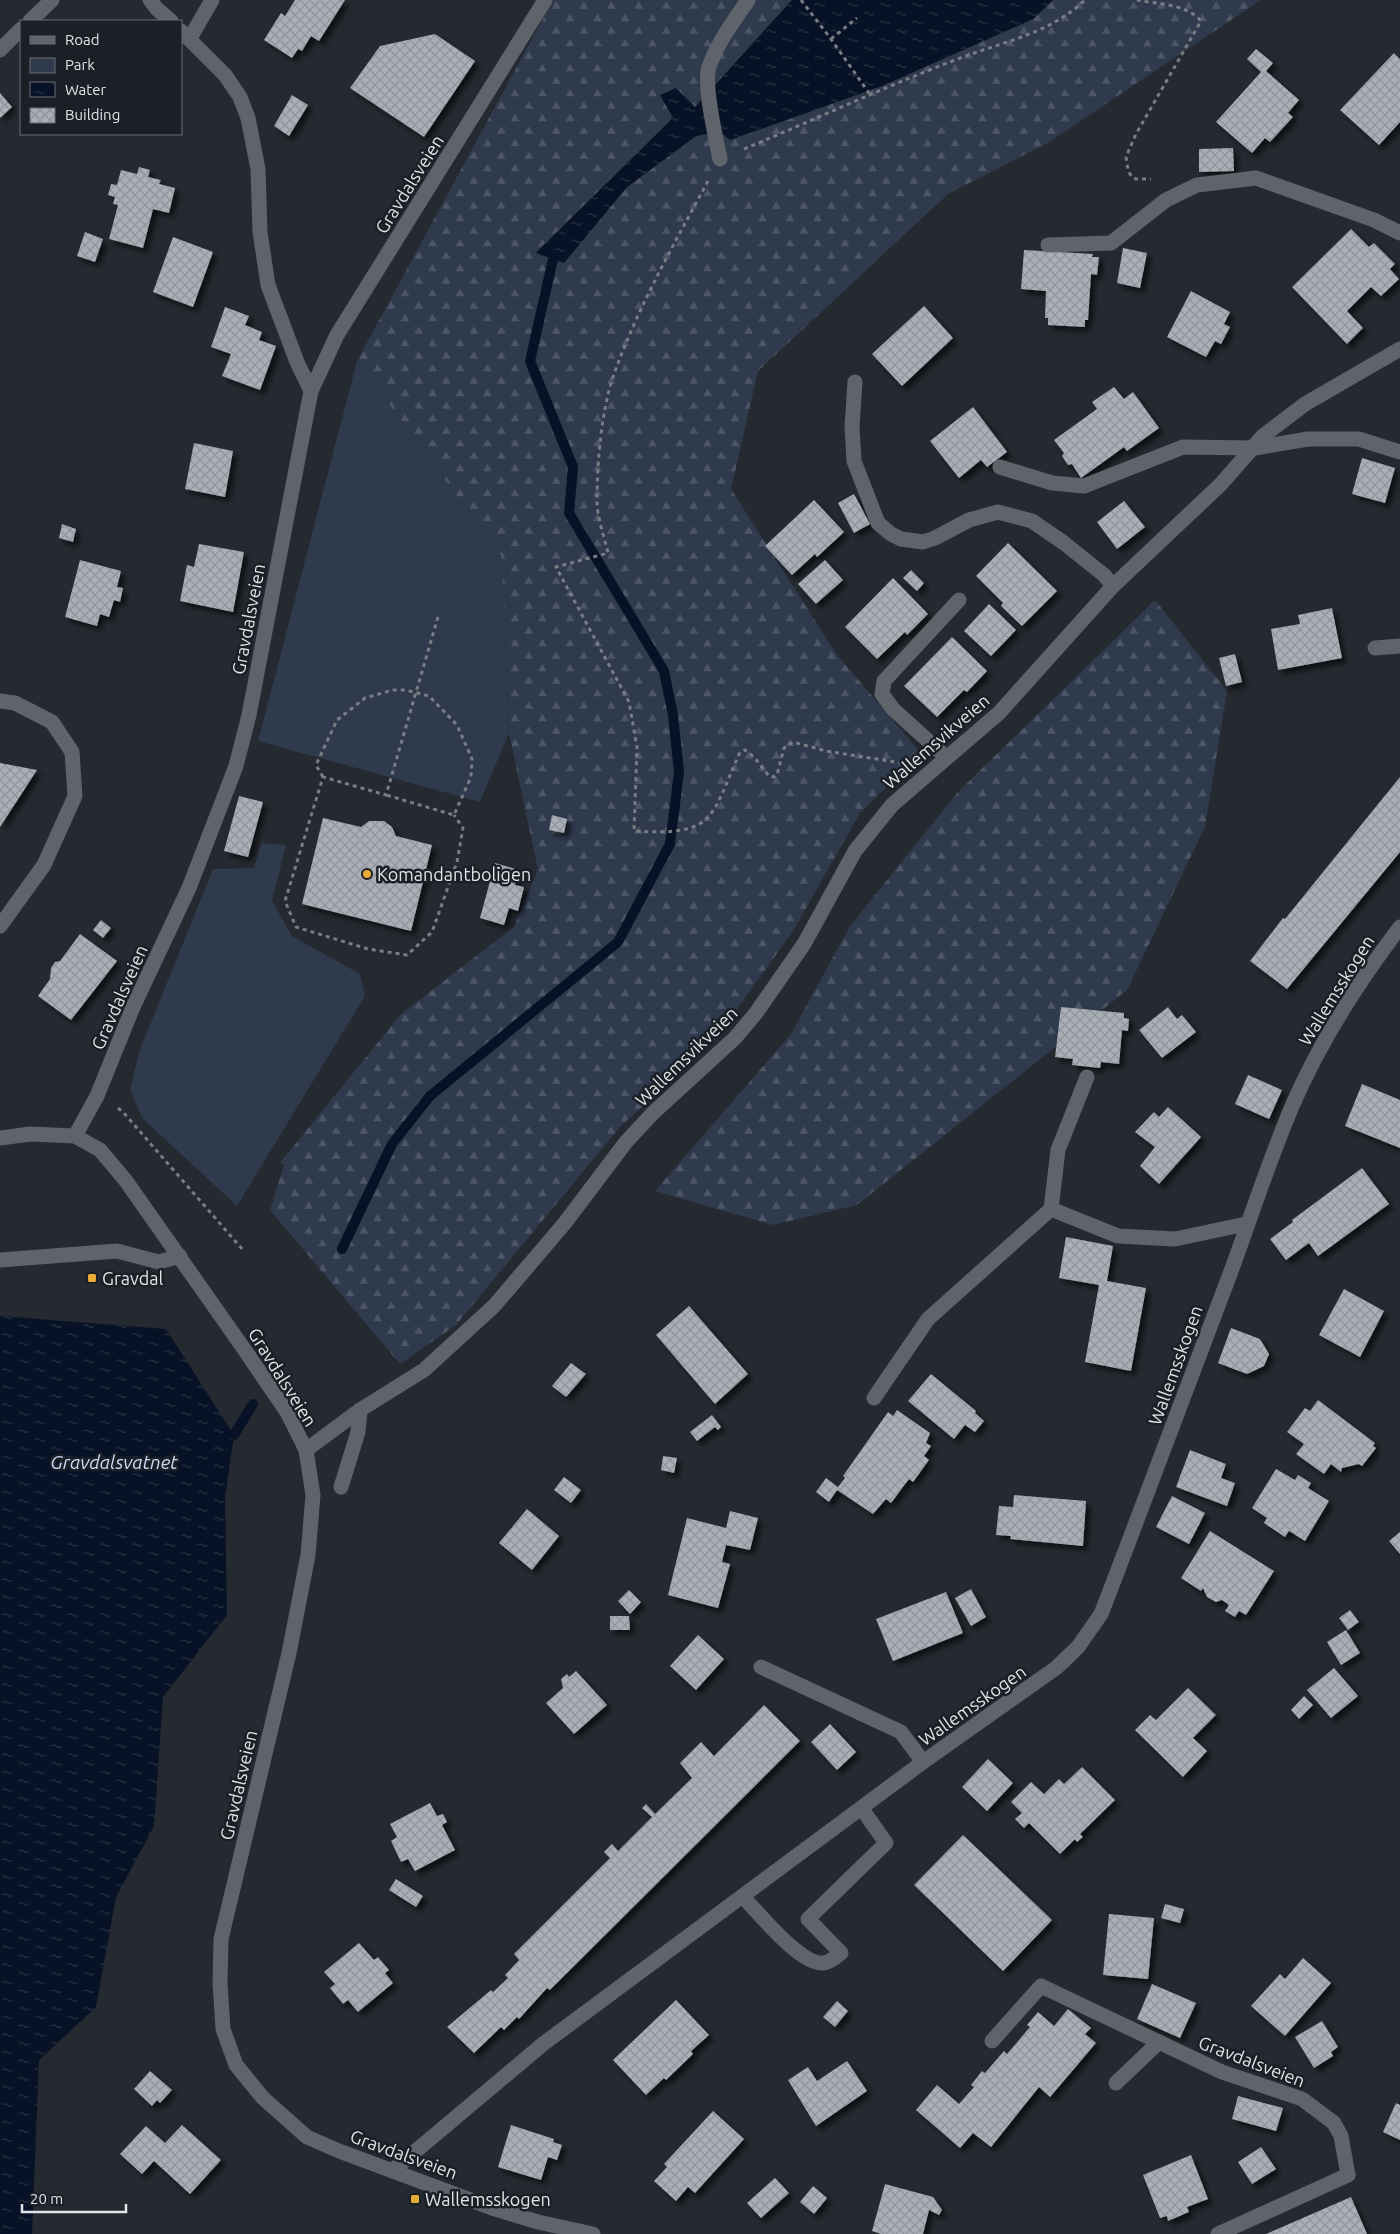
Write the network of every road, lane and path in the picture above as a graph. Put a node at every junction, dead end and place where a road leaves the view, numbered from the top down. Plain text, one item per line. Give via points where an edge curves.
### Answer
1 (52, 0) edge
2 (150, 0) edge
3 (212, 0) edge
4 (545, 0) edge
5 (748, 0) edge
6 (801, 0) edge
7 (1085, 0) edge
8 (1136, 0) edge
9 (857, 18) dead end
10 (31, 20) edge
11 (169, 20) edge
12 (20, 30) edge
13 (185, 34) edge
14 (832, 39) junction
15 (0, 50) edge
16 (871, 96) junction
17 (720, 159) junction
18 (1160, 178) dead end
19 (1400, 234) edge
20 (1048, 245) dead end
21 (1400, 349) edge
22 (854, 382) dead end
23 (311, 391) junction
24 (1252, 448) junction
25 (1400, 452) edge
26 (1000, 467) dead end
27 (1113, 586) junction
28 (959, 600) dead end
29 (438, 617) dead end
30 (1400, 646) edge
31 (1375, 648) dead end
32 (416, 693) junction
33 (0, 701) edge
34 (946, 757) junction
35 (927, 773) junction
36 (323, 777) junction
37 (386, 795) junction
38 (454, 815) junction
39 (0, 926) edge
40 (1400, 927) edge
41 (1088, 1077) dead end
42 (97, 1096) junction
43 (75, 1136) junction
44 (0, 1138) edge
45 (1052, 1209) junction
46 (1246, 1224) junction
47 (243, 1250) dead end
48 (180, 1256) junction
49 (0, 1260) edge
50 (874, 1398) dead end
51 (360, 1410) junction
52 (306, 1450) junction
53 (341, 1488) dead end
54 (761, 1667) dead end
55 (923, 1762) junction
56 (862, 1809) junction
57 (743, 1897) junction
58 (992, 2041) dead end
59 (1158, 2042) junction
60 (1116, 2084) dead end
61 (392, 2171) junction
62 (593, 2234) edge
63 (1218, 2234) edge

1 - 10 street
2 - 11 street
3 - 13 street
4 - 23 street, Gravdalsveien via 337,335
5 - 17 street via 708,69
6 - 14 path
7 - 16 path via 1059,22 956,59
8 - 18 path via 1185,10 1201,21 1126,157 1128,170 1136,179
9 - 14 path
12 - 15 street
13 - 23 street via 225,75 240,97 248,118 258,169 260,232 268,285
14 - 16 path
16 - 17 path
17 - 35 path via 636,317 612,381 606,403 597,503 608,553 556,567 629,702 637,747 634,831 677,832 696,827 712,814 724,794 740,752 745,750 754,756 768,776 777,775 784,748 793,742 826,751 910,764
19 - 20 street via 1374,220 1256,178 1197,185 1166,200 1111,243
21 - 24 street, Wallemsvikveien via 1279,421
22 - 27 street via 854,461 878,523 891,534 923,542 969,520 998,512 1032,521 1064,543
23 - 42 street, Gravdalsveien via 249,715 236,766 189,888 133,1007
24 - 25 street via 1308,439 1360,440
24 - 26 street via 1183,447 1084,486 1052,483
24 - 27 street, Wallemsvikveien via 1221,484
27 - 34 street, Wallemsvikveien via 999,713
28 - 34 street via 884,681 882,694
29 - 32 path
30 - 31 street
32 - 36 path via 393,690 365,698 337,720 316,765
32 - 37 path
32 - 38 path via 429,696 443,709 456,725 472,759 471,776
33 - 39 street via 15,703 52,722 72,752 75,796 44,864
34 - 35 street, Wallemsvikveien
35 - 51 street, Wallemsvikveien via 892,805 855,852 784,974 735,1038 626,1142 564,1224 494,1306 424,1370
36 - 37 path
36 - 38 path via 285,901 296,927 368,949 407,955 432,932 457,862 463,828
37 - 38 path
40 - 46 street, Wallemsskogen via 1356,987 1311,1067
41 - 45 street via 1058,1150
42 - 43 street, Gravdalsveien
42 - 47 path via 123,1112
43 - 44 street via 30,1134
43 - 48 street, Gravdalsveien via 100,1150
45 - 46 street via 1118,1236 1175,1239
45 - 50 street via 928,1318
46 - 55 street, Wallemsskogen via 1101,1614 1078,1647 1056,1668
48 - 49 street via 159,1262 117,1252
48 - 52 street, Gravdalsveien via 287,1412
51 - 52 street, Wallemsvikveien
51 - 53 street via 358,1432
52 - 61 street, Gravdalsveien via 313,1495 308,1555 289,1653 221,1939 223,2029 236,2065 263,2098 308,2137
54 - 55 street, Wallemsskogen via 901,1732
55 - 56 street, Wallemsskogen
56 - 57 street, Wallemsskogen
56 - 57 street via 886,1843 808,1919 841,1953 833,1960 813,1962 799,1953
57 - 61 street, Wallemsskogen via 543,2044
58 - 59 street, Gravdalsveien via 1041,1986
59 - 60 street
59 - 63 street, Gravdalsveien via 1222,2072 1294,2096 1334,2122 1341,2136 1348,2175
61 - 62 street, Gravdalsveien via 492,2208

